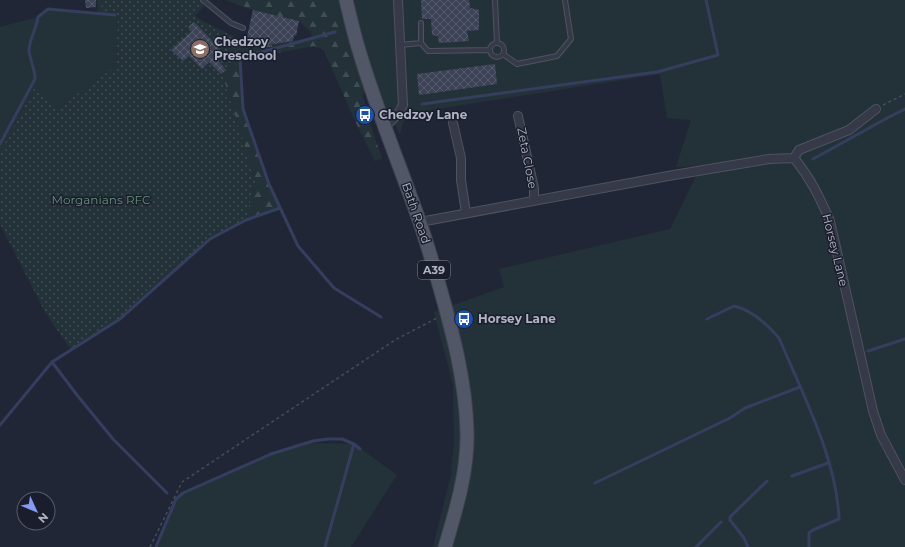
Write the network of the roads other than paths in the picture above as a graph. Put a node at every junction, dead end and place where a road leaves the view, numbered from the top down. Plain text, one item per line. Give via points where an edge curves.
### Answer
1 (203, 0) edge
2 (346, 0) edge
3 (398, 0) edge
4 (496, 0) edge
5 (565, 0) edge
6 (421, 23) dead end
7 (243, 28) dead end
8 (497, 43) junction
9 (421, 44) junction
10 (400, 45) junction
11 (490, 50) junction
12 (503, 54) junction
13 (876, 108) road end
14 (518, 116) dead end
15 (453, 123) dead end
16 (385, 127) junction
17 (794, 158) junction
18 (534, 200) junction
19 (466, 213) junction
20 (420, 222) junction
21 (905, 480) edge
22 (445, 547) edge

1 - 7 lane via 231,23
2 - 16 main road, Bath Road / A39 via 358,48
3 - 10 street
4 - 8 lane
5 - 12 lane via 571,39 558,56 517,64
6 - 9 lane
8 - 11 lane
8 - 12 lane via 504,47
9 - 10 lane
9 - 11 lane via 428,51
10 - 16 street via 403,105
11 - 12 lane via 497,57
13 - 17 street via 849,130 799,150
14 - 18 street, Zeta Close via 534,188
15 - 19 street via 461,158 462,170 458,180
16 - 20 main road, Bath Road / A39
17 - 18 street via 769,159
17 - 21 street, Horsey Lane via 818,194 830,221 873,411 881,435
18 - 19 street
19 - 20 street
20 - 22 main road, Bath Road / A39 via 447,313 466,402 465,464 460,495

